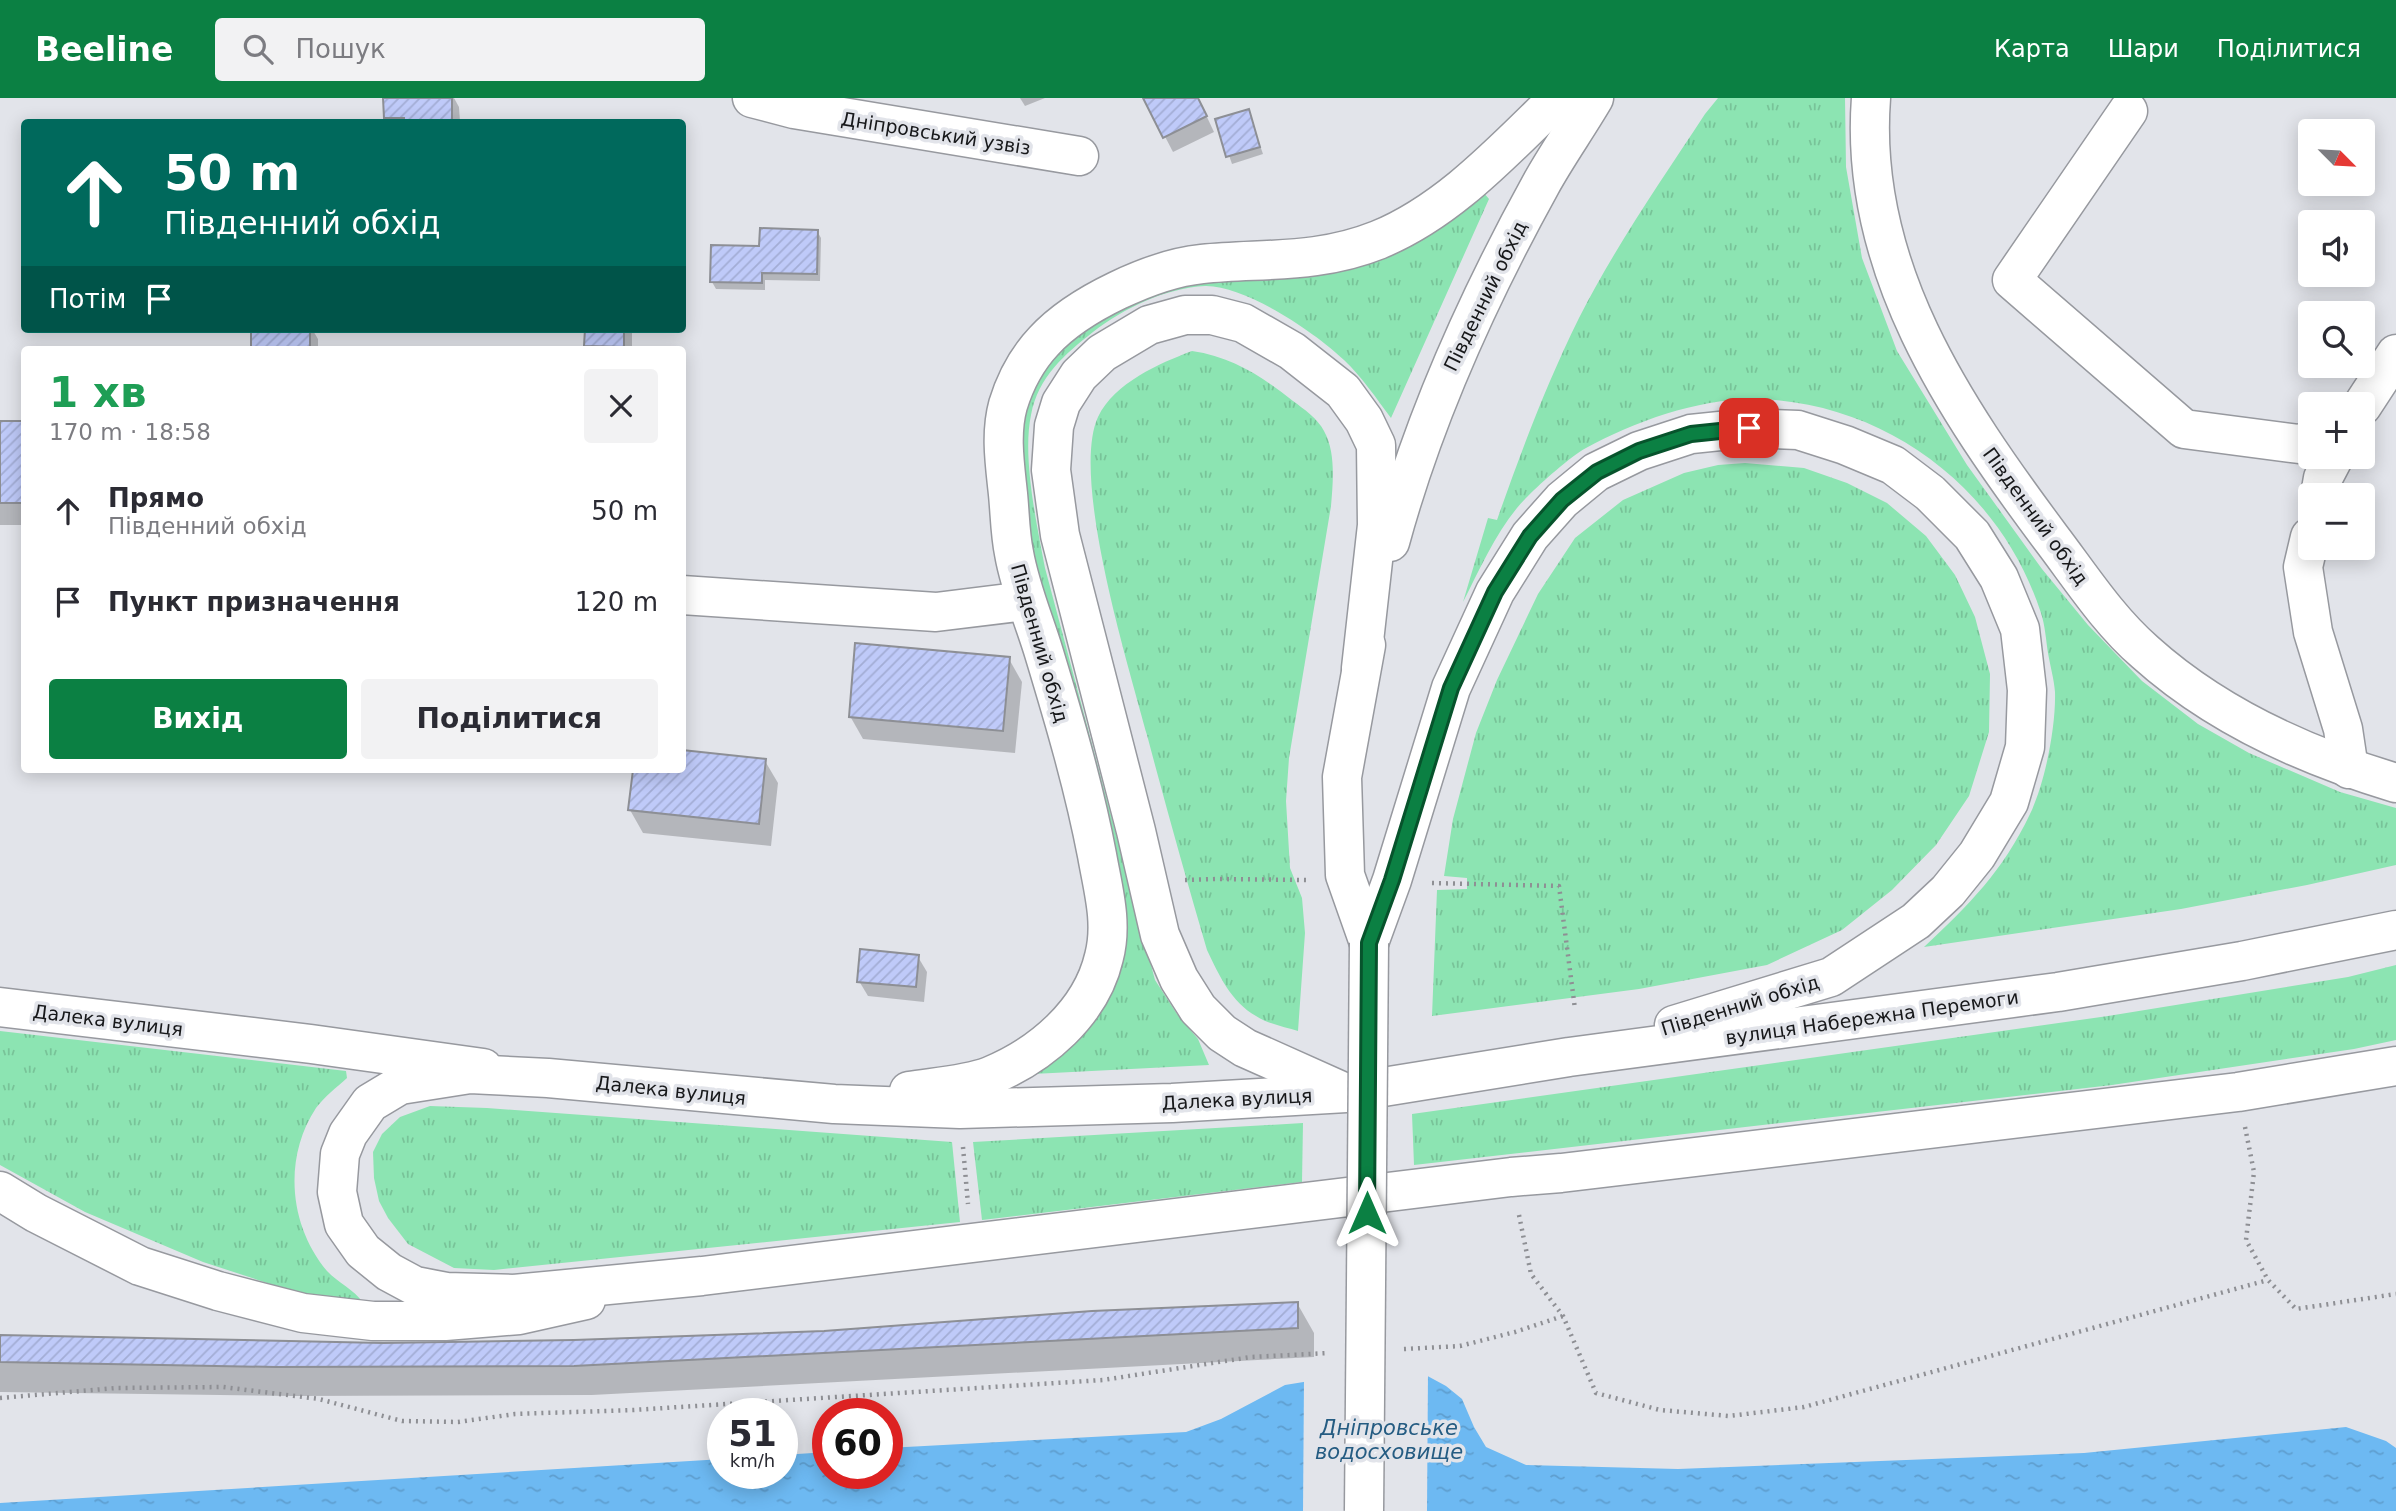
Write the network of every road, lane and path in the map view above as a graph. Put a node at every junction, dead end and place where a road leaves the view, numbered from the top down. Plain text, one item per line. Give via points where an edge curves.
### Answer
1 (752, 98) edge
2 (1558, 98) edge
3 (1594, 98) edge
4 (1871, 98) edge
5 (2128, 111) dead end
6 (1079, 156) dead end
7 (2396, 354) edge
8 (2371, 392) edge
9 (2298, 443) edge
10 (2305, 560) edge
11 (686, 595) edge
12 (1026, 601) junction
13 (1360, 668) junction
14 (2349, 769) junction
15 (2396, 783) edge
16 (1306, 880) dead end
17 (1177, 881) dead end
18 (1432, 883) dead end
19 (2396, 930) edge
20 (1369, 943) junction
21 (0, 1007) edge
22 (1575, 1009) dead end
23 (1569, 1058) junction
24 (2396, 1066) edge
25 (548, 1077) junction
26 (2238, 1092) junction
27 (1346, 1093) junction
28 (834, 1104) junction
29 (1511, 1177) junction
30 (0, 1191) edge
31 (2268, 1280) junction
32 (629, 1283) junction
33 (2396, 1294) edge
34 (1563, 1316) junction
35 (1404, 1349) dead end
36 (1334, 1353) dead end
37 (0, 1398) edge
38 (1364, 1511) edge

1 - 6 main road, Дніпровський узвіз
2 - 12 main road, Південний обхід via 1427,216 1378,240 1320,257 1200,264 1147,276 1112,293 1045,340 1026,366 1007,408 1004,449 1013,553
3 - 13 main road, Південний обхід via 1542,182 1443,384 1408,477
4 - 14 main road, Південний обхід via 1868,135 1876,207 1903,297 1946,388 2009,482 2111,617 2144,652 2259,731
5 - 9 main road via 2012,280 2184,429
7 - 8 main road
10 - 14 main road via 2313,632 2343,729
11 - 12 main road via 936,612
12 - 28 main road, Південний обхід via 1089,816 1109,920 1096,981 1071,1020 1015,1065 985,1078
13 - 20 main road, Південний обхід via 1342,777 1345,875
13 - 27 main road, Південний обхід via 1377,526 1376,445 1343,391 1293,351 1243,323 1212,315 1185,315 1149,325 1102,353 1079,375 1061,403 1054,426 1051,470 1060,535 1160,935 1179,979 1198,1009 1222,1033
14 - 15 main road, Південний обхід
16 - 17 path
18 - 22 path via 1559,886
19 - 23 main road, вулиця Набережна Перемоги via 2058,992
20 - 23 main road, Південний обхід via 1451,688 1495,592 1530,536 1562,500 1597,472 1639,451 1691,434 1749,428 1798,430 1893,465 1930,493 1972,535 1999,578 2020,629 2027,690 2025,747 2009,802 1977,855 1948,891 1916,921 1831,976
20 - 38 main road, bridge
21 - 25 main road, Далека вулиця
23 - 27 main road, вулиця Набережна Перемоги
24 - 26 main road
25 - 28 main road, Далека вулиця
25 - 32 main road via 470,1074 400,1085 370,1103 340,1154 337,1192 344,1224 363,1251 415,1286 514,1294
26 - 29 main road
26 - 31 path via 2254,1172 2246,1240
27 - 28 main road, Далека вулиця via 1028,1108
29 - 32 main road
29 - 34 path via 1531,1273
30 - 32 main road via 140,1266 303,1313 373,1321 519,1315 583,1301
31 - 33 path via 2296,1309
31 - 34 path via 1804,1407 1729,1416 1660,1410 1596,1393
34 - 35 path via 1460,1346
36 - 37 path via 1251,1357 1103,1380 515,1414 458,1422 402,1421 319,1399 223,1387 116,1388

